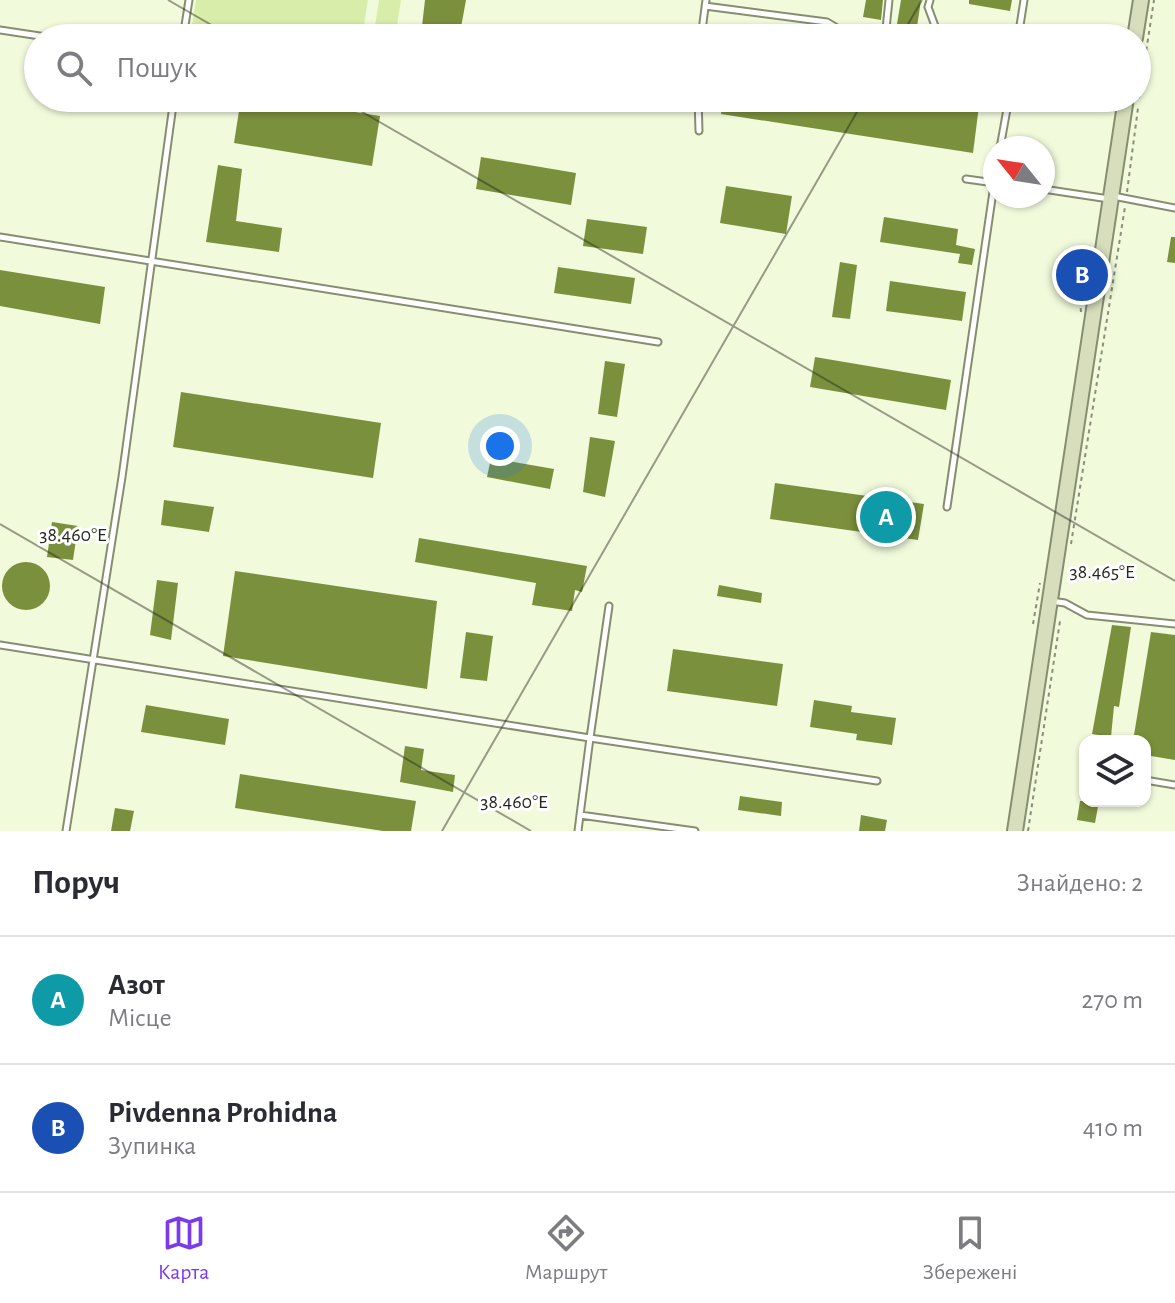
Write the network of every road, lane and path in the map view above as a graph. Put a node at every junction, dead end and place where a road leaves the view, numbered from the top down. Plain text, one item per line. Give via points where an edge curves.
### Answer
1 (189, 0) edge
2 (889, 0) edge
3 (930, 0) edge
4 (1024, 0) edge
5 (1141, 0) edge
6 (1154, 0) edge
7 (706, 3) edge
8 (185, 24) edge
9 (703, 24) edge
10 (830, 24) edge
11 (887, 24) edge
12 (934, 24) edge
13 (1020, 24) edge
14 (1137, 24) edge
15 (1149, 24) edge
16 (0, 30) edge
17 (24, 34) edge
18 (172, 112) edge
19 (698, 112) edge
20 (1006, 112) edge
21 (1125, 112) edge
22 (1133, 112) edge
23 (699, 131) dead end
24 (1002, 136) edge
25 (966, 179) dead end
26 (983, 180) edge
27 (1055, 190) edge
28 (1116, 198) junction
29 (991, 208) edge
30 (1175, 208) edge
31 (0, 237) edge
32 (153, 260) junction
33 (658, 342) dead end
34 (947, 507) dead end
35 (1069, 553) dead end
36 (1056, 602) junction
37 (609, 606) dead end
38 (1175, 624) edge
39 (0, 645) edge
40 (94, 660) junction
41 (590, 738) junction
42 (877, 781) dead end
43 (1151, 781) edge
44 (1175, 785) edge
45 (580, 815) junction
46 (66, 831) edge
47 (578, 831) edge
48 (695, 831) edge
49 (1015, 831) edge
50 (1028, 831) edge

1 - 8 lane
2 - 11 lane
3 - 12 lane
4 - 13 lane
5 - 14 main road
6 - 15 path
7 - 9 lane
7 - 10 lane
16 - 17 lane
18 - 32 lane
19 - 23 lane
20 - 24 lane
21 - 28 main road
22 - 28 path
25 - 26 lane
27 - 28 lane
28 - 30 lane
28 - 35 path
28 - 36 main road
29 - 34 lane
31 - 32 lane
32 - 33 lane
32 - 40 lane
36 - 38 lane via 1087,615
36 - 49 main road
36 - 50 path
37 - 41 lane
39 - 40 lane
40 - 41 lane
40 - 46 lane
41 - 42 lane
41 - 45 lane
43 - 44 lane
45 - 47 lane
45 - 48 lane

